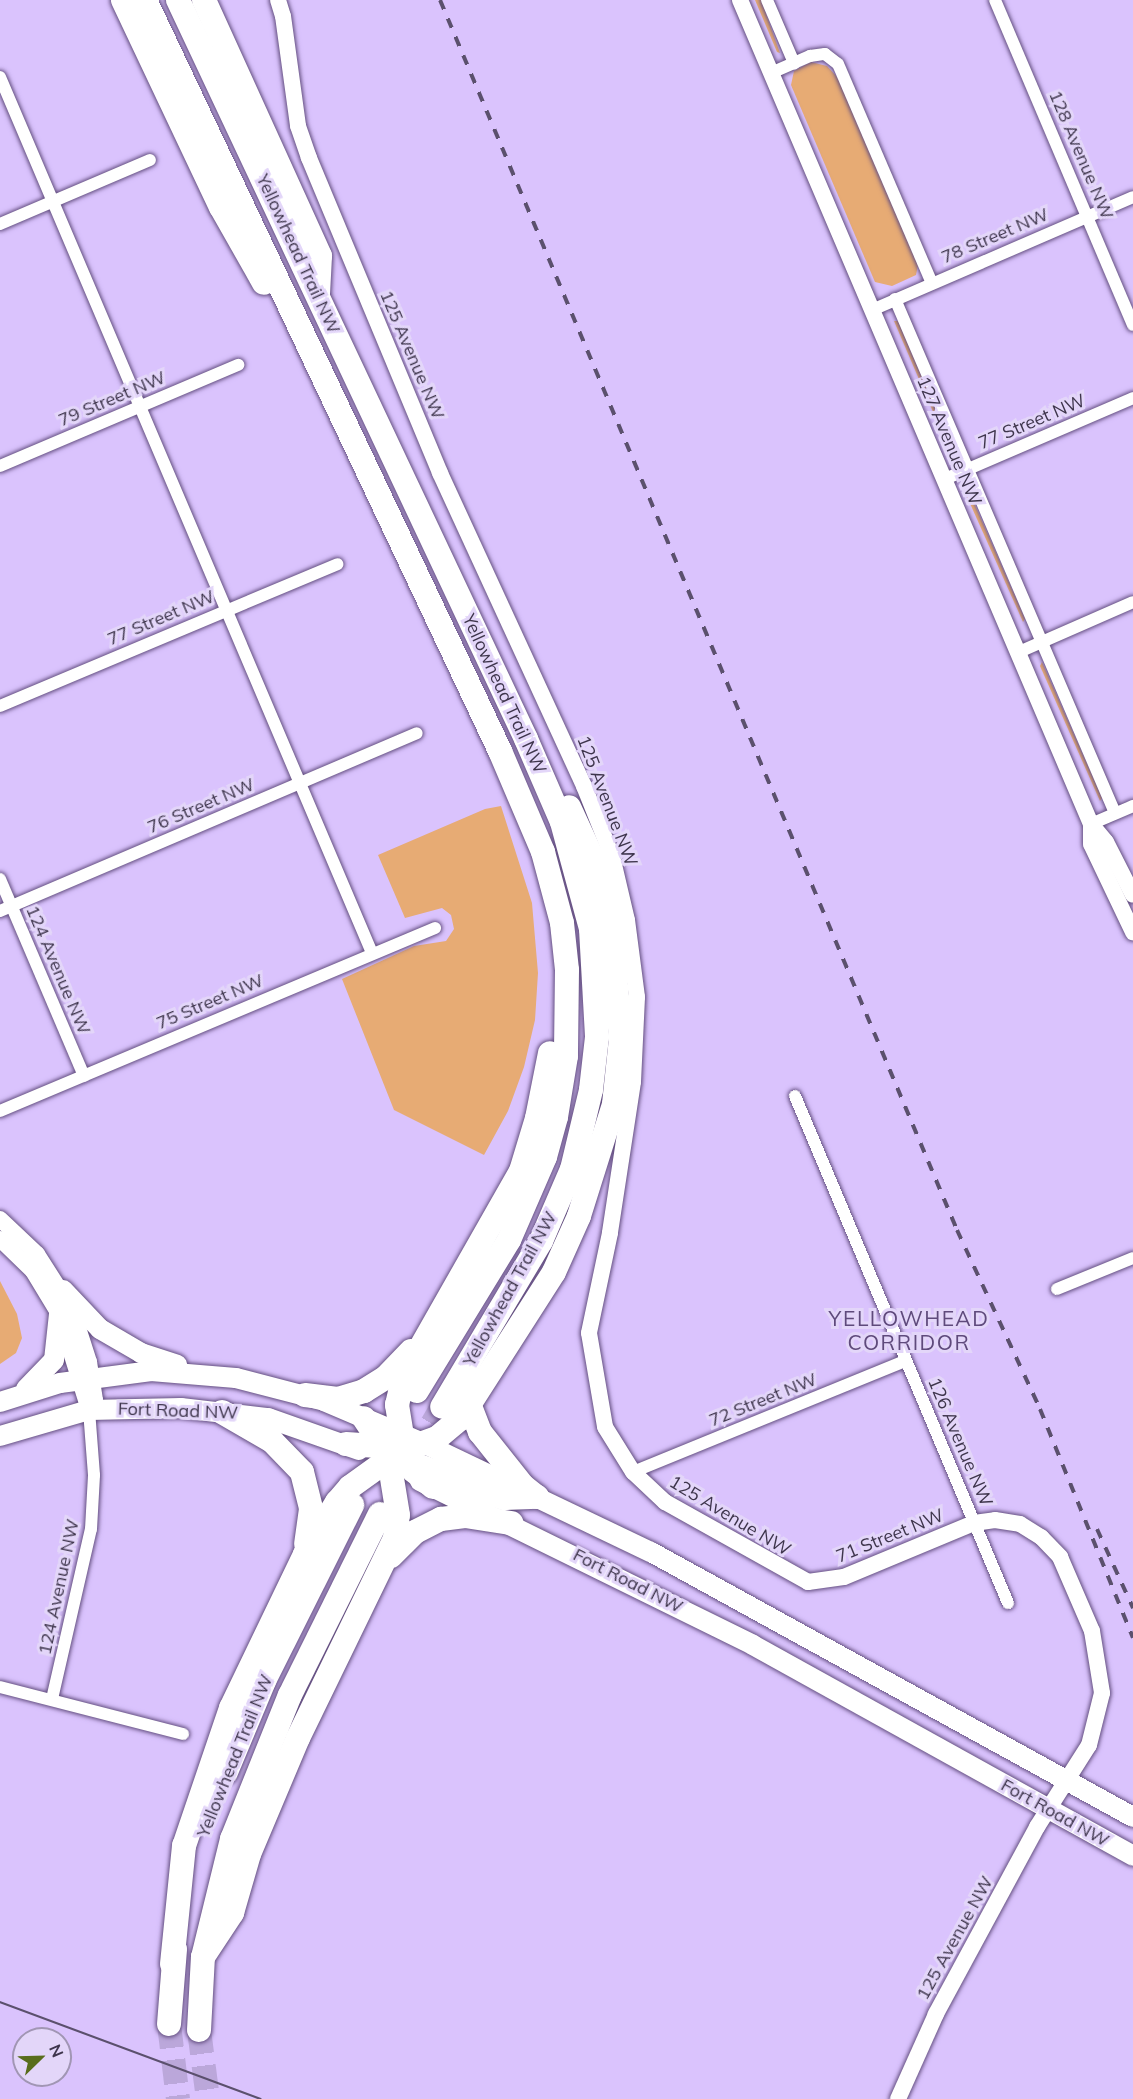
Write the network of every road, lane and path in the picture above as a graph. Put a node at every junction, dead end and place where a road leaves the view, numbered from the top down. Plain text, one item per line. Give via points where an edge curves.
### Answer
1 (123, 0) edge
2 (145, 0) edge
3 (178, 0) edge
4 (204, 0) edge
5 (222, 0) edge
6 (278, 0) edge
7 (740, 0) edge
8 (767, 0) edge
9 (995, 0) edge
10 (221, 38) junction
11 (794, 63) junction
12 (771, 73) junction
13 (0, 77) edge
14 (150, 160) dead end
15 (1133, 197) edge
16 (53, 201) junction
17 (1087, 216) junction
18 (0, 224) edge
19 (932, 283) junction
20 (318, 296) junction
21 (895, 299) junction
22 (872, 310) junction
23 (1133, 325) edge
24 (238, 365) dead end
25 (1133, 398) edge
26 (140, 406) junction
27 (0, 466) edge
28 (968, 469) junction
29 (368, 471) junction
30 (945, 479) junction
31 (337, 564) dead end
32 (1133, 602) edge
33 (227, 610) junction
34 (1042, 642) junction
35 (1019, 652) junction
36 (0, 706) edge
37 (417, 733) dead end
38 (526, 739) junction
39 (500, 751) junction
40 (300, 783) junction
41 (1133, 806) edge
42 (1115, 813) junction
43 (1091, 824) junction
44 (0, 879) edge
45 (1133, 895) edge
46 (6, 909) edge
47 (435, 928) dead end
48 (1133, 932) edge
49 (372, 953) junction
50 (84, 1076) junction
51 (795, 1096) dead end
52 (0, 1111) edge
53 (0, 1219) edge
54 (0, 1239) edge
55 (1133, 1258) edge
56 (1057, 1289) dead end
57 (63, 1290) junction
58 (59, 1314) junction
59 (430, 1329) junction
60 (413, 1361) junction
61 (906, 1361) junction
62 (199, 1373) junction
63 (85, 1379) junction
64 (417, 1390) dead end
65 (20, 1395) junction
66 (305, 1395) junction
67 (0, 1402) edge
68 (470, 1406) junction
69 (442, 1407) tunnel mouth
70 (89, 1410) junction
71 (222, 1412) junction
72 (364, 1418) joint
73 (0, 1436) edge
74 (346, 1444) joint
75 (398, 1453) junction
76 (633, 1472) junction
77 (434, 1487) joint
78 (537, 1497) junction
79 (345, 1503) junction
80 (388, 1520) junction
81 (511, 1523) junction
82 (975, 1523) junction
83 (305, 1554) junction
84 (381, 1566) junction
85 (820, 1583) joint
86 (1008, 1603) dead end
87 (0, 1687) edge
88 (52, 1699) junction
89 (183, 1734) dead end
90 (1068, 1781) junction
91 (1049, 1810) junction
92 (1133, 1816) edge
93 (1133, 1856) edge
94 (203, 1957) junction
95 (172, 1964) junction
96 (169, 2024) tunnel mouth
97 (199, 2030) tunnel mouth
98 (898, 2099) edge

1 - 29 highway via 221,207
2 - 29 highway, Yellowhead Trail NW
3 - 20 highway, Yellowhead Trail NW
4 - 10 highway
5 - 10 highway via 218,8
6 - 76 street, 125 Avenue NW via 298,126 309,158 440,473 584,786 612,856 631,942 637,1011 633,1082 610,1233 589,1333 605,1427
7 - 12 street, 127 Avenue NW
8 - 11 street
9 - 17 street, 128 Avenue NW
10 - 20 highway via 320,256
11 - 12 street
11 - 19 street via 825,54 838,64
12 - 22 street, 127 Avenue NW
13 - 16 street
14 - 16 street
15 - 17 street, 78 Street NW
16 - 18 street
16 - 26 street
17 - 19 street, 78 Street NW
17 - 23 street, 128 Avenue NW
19 - 21 street, 78 Street NW
20 - 38 highway, Yellowhead Trail NW
21 - 22 street, 78 Street NW
21 - 28 street, 127 Avenue NW
22 - 30 street, 127 Avenue NW
24 - 26 street, 79 Street NW
25 - 28 street, 77 Street NW
26 - 27 street, 79 Street NW
26 - 33 street
28 - 30 street, 77 Street NW
28 - 34 street, 127 Avenue NW
29 - 39 highway, Yellowhead Trail NW
30 - 35 street, 127 Avenue NW
31 - 33 street, 77 Street NW
32 - 34 street
33 - 36 street, 77 Street NW
33 - 40 street
34 - 35 street
34 - 42 street, 127 Avenue NW
35 - 43 street, 127 Avenue NW
37 - 40 street, 76 Street NW
38 - 68 highway via 578,822 598,870 609,913 621,1038 614,1104 579,1216 554,1272
38 - 69 highway, Yellowhead Trail NW via 562,822 591,929 598,1004 591,1090 572,1169 541,1241
39 - 59 highway via 548,926 554,992 552,1036 537,1118 521,1171
39 - 64 highway, Yellowhead Trail NW via 543,852 562,923 567,980 566,1056 556,1117 527,1203 509,1240
40 - 46 street, 76 Street NW
40 - 49 street
41 - 42 street
42 - 43 street
43 - 45 street, 127 Avenue NW via 1106,842
43 - 48 street, 127 Avenue NW via 1091,844
44 - 46 street, 124 Avenue NW
46 - 50 street, 124 Avenue NW
47 - 49 street, 75 Street NW
49 - 50 street, 75 Street NW
50 - 52 street, 75 Street NW
51 - 61 street, 126 Avenue NW
53 - 57 street, Fort Road NW via 37,1254
54 - 58 street, Fort Road NW via 33,1271
55 - 56 street
57 - 62 main road via 100,1329 119,1341
57 - 63 street, Fort Road NW via 79,1325
58 - 63 street, Fort Road NW
58 - 65 main road via 54,1360
59 - 60 highway
59 - 66 highway via 386,1377 364,1391 338,1399
60 - 68 highway via 410,1390 425,1410 441,1415
60 - 75 highway via 397,1405
61 - 76 street, 72 Street NW
61 - 82 street, 126 Avenue NW
62 - 63 main road, Fort Road NW via 151,1371
62 - 66 main road, Fort Road NW via 251,1380
63 - 65 main road
63 - 70 street, Fort Road NW via 95,1400
65 - 67 main road
66 - 72 main road, Fort Road NW
68 - 75 highway via 448,1429
68 - 78 highway via 480,1432 523,1486
70 - 71 main road, Fort Road NW via 152,1407
70 - 73 main road
70 - 88 street, 124 Avenue NW via 94,1475 91,1529
71 - 74 main road, Fort Road NW via 268,1418
71 - 83 highway via 272,1441 302,1472 311,1509
72 - 75 highway
74 - 75 highway
75 - 77 highway
75 - 78 highway via 504,1498
75 - 79 highway
75 - 80 highway
76 - 85 street, 125 Avenue NW via 665,1502 795,1578
77 - 81 main road, Fort Road NW
78 - 90 main road, Fort Road NW via 681,1568
79 - 80 highway via 349,1497 368,1498
79 - 83 highway
79 - 95 highway, Yellowhead Trail NW via 232,1755 201,1839
80 - 84 highway
80 - 94 highway, Yellowhead Trail NW via 329,1612 259,1766 217,1888
81 - 84 highway via 465,1516 433,1521 415,1532
81 - 91 main road, Fort Road NW via 788,1664
82 - 85 street, 71 Street NW via 844,1577
82 - 86 street, 126 Avenue NW
82 - 90 street, 125 Avenue NW via 1006,1521 1031,1528 1041,1537 1066,1568 1092,1632 1102,1676 1101,1706 1089,1744
83 - 95 highway via 231,1708 184,1846
84 - 94 highway via 298,1738 249,1854 232,1913
87 - 88 street
88 - 89 street
90 - 91 street, 125 Avenue NW
90 - 92 main road, Fort Road NW
91 - 93 main road, Fort Road NW
91 - 98 street, 125 Avenue NW via 936,2014
94 - 97 highway, Yellowhead Trail NW
95 - 96 highway, Yellowhead Trail NW

